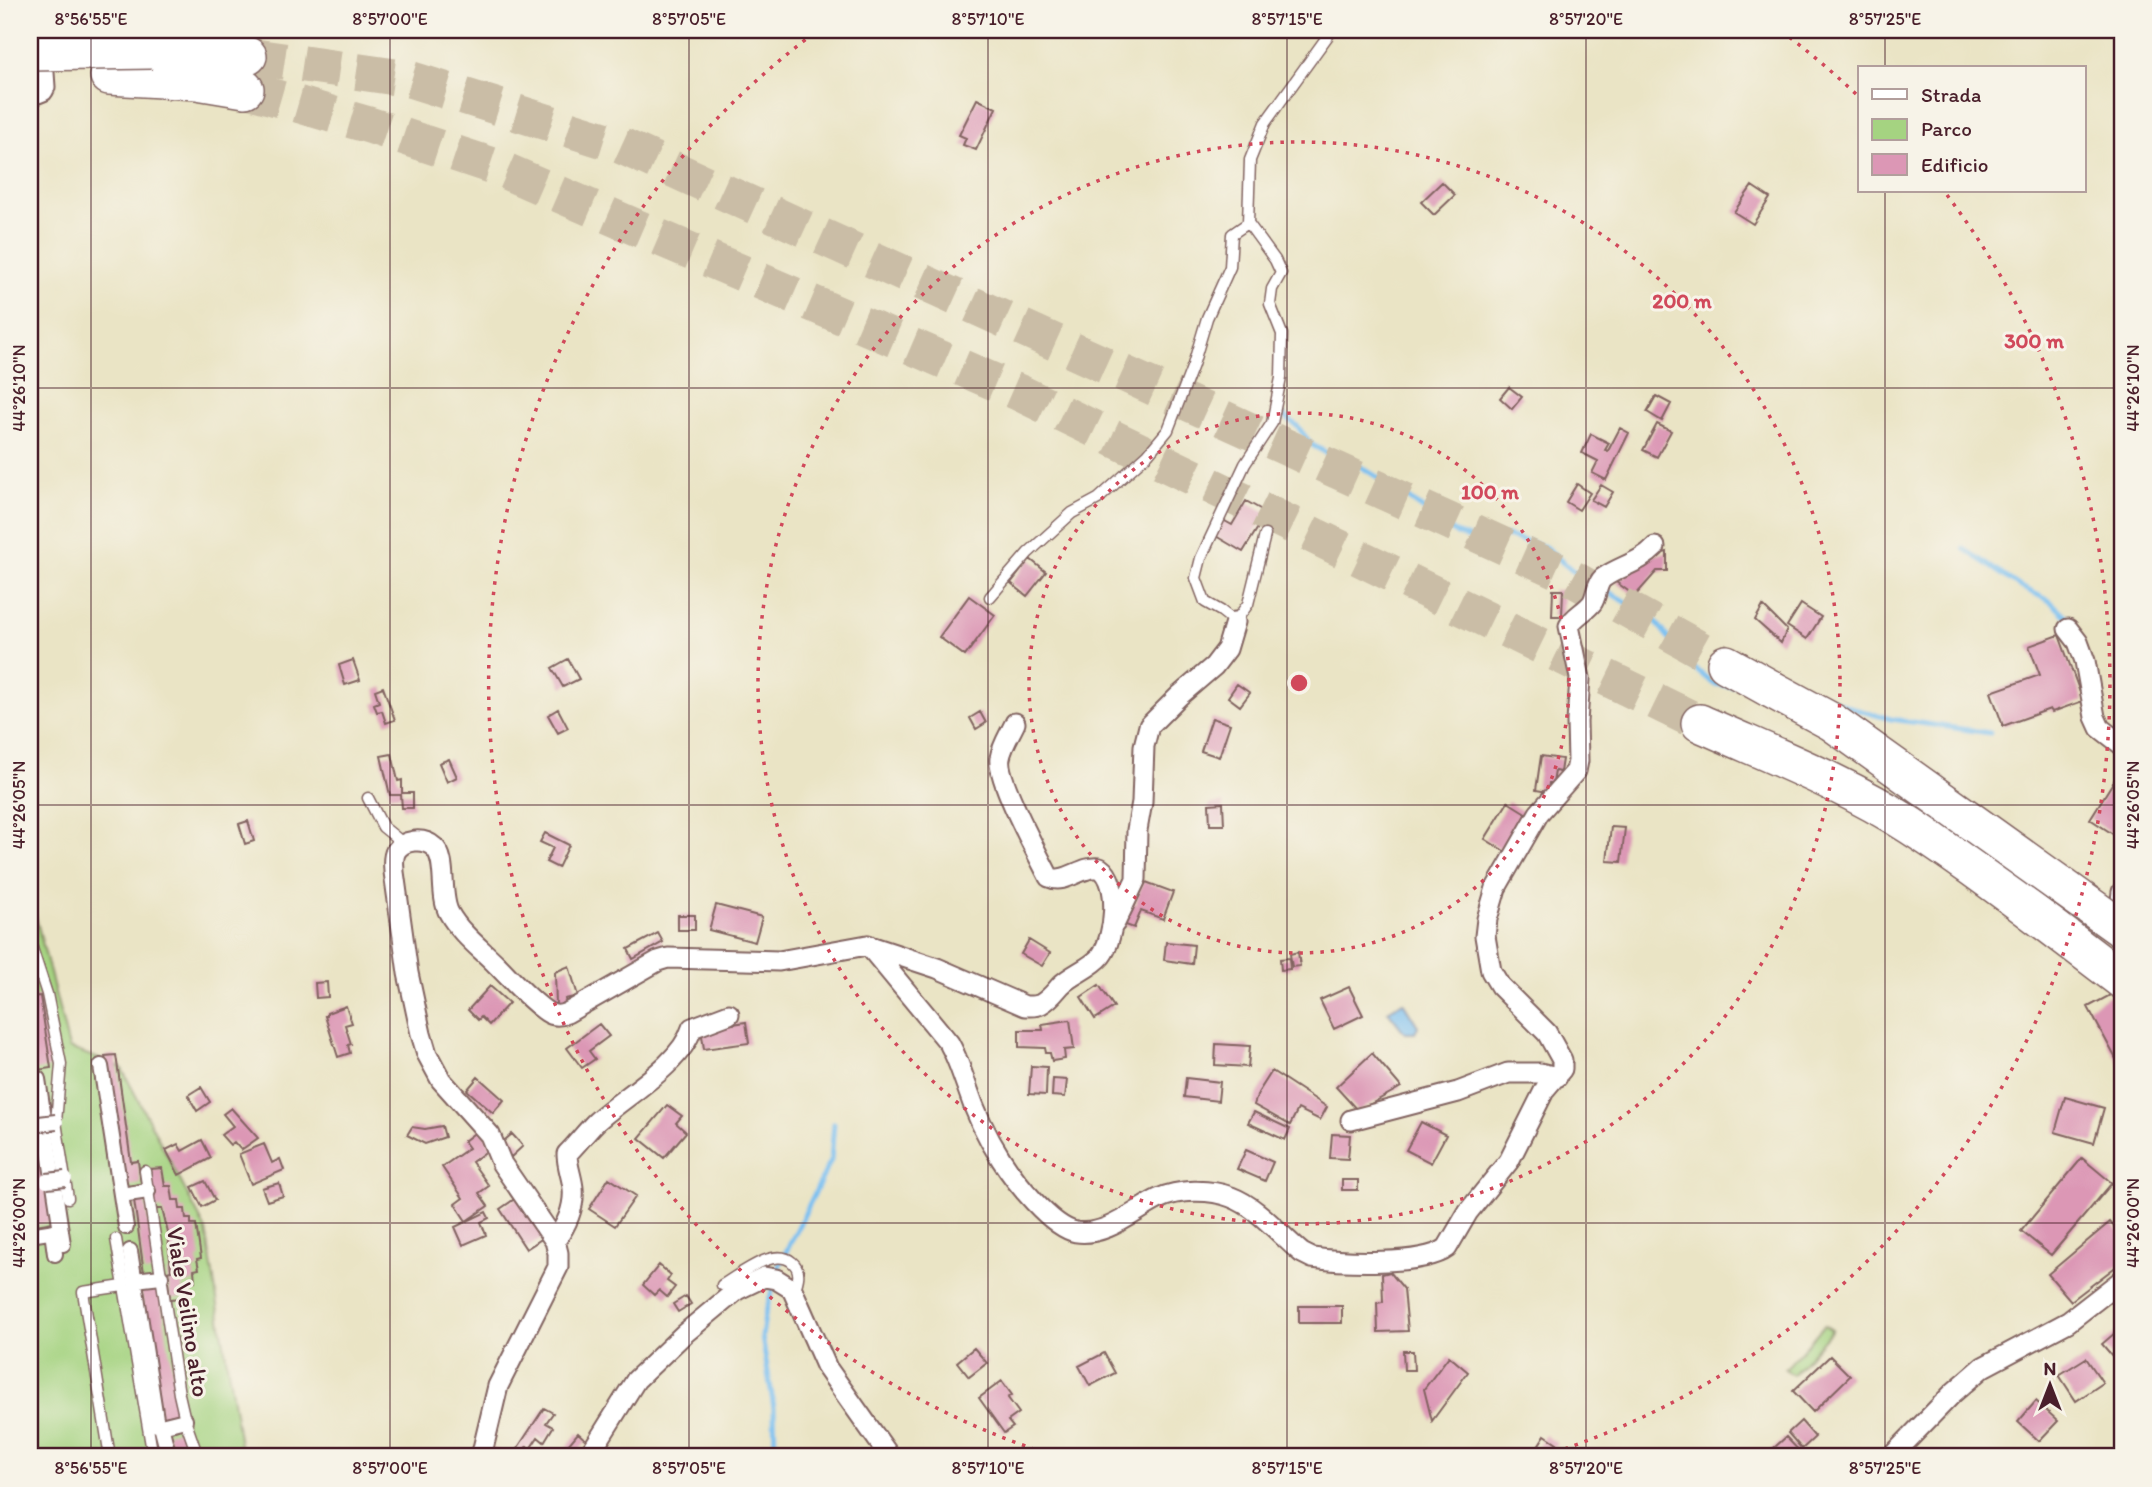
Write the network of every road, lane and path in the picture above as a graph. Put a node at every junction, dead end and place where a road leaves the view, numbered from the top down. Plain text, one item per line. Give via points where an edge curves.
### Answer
1 (41, 30) edge
2 (1332, 30) edge
3 (30, 52) edge
4 (152, 64) junction
5 (247, 72) tunnel mouth
6 (30, 77) edge
7 (30, 89) edge
8 (1248, 223) junction
9 (1265, 536) dead end
10 (1655, 547) dead end
11 (990, 597) dead end
12 (1235, 622) junction
13 (2068, 629) dead end
14 (1726, 664) tunnel mouth
15 (1015, 723) dead end
16 (1700, 723) tunnel mouth
17 (2122, 745) edge
18 (368, 798) dead end
19 (404, 844) junction
20 (2122, 892) edge
21 (1112, 928) junction
22 (2122, 929) edge
23 (30, 942) edge
24 (867, 945) junction
25 (2122, 980) edge
26 (729, 1014) dead end
27 (101, 1066) dead end
28 (1557, 1077) junction
29 (30, 1080) edge
30 (1351, 1120) dead end
31 (56, 1122) junction
32 (38, 1124) dead end
33 (145, 1171) dead end
34 (65, 1179) junction
35 (47, 1181) dead end
36 (148, 1191) junction
37 (121, 1195) junction
38 (68, 1198) dead end
39 (125, 1227) dead end
40 (30, 1235) edge
41 (116, 1239) dead end
42 (555, 1241) junction
43 (130, 1251) dead end
44 (161, 1277) junction
45 (2122, 1280) edge
46 (129, 1283) junction
47 (722, 1285) dead end
48 (794, 1293) junction
49 (185, 1420) junction
50 (161, 1426) junction
51 (110, 1457) edge
52 (153, 1457) edge
53 (169, 1457) edge
54 (198, 1457) edge
55 (481, 1457) edge
56 (588, 1457) edge
57 (890, 1457) edge
58 (1891, 1457) edge

1 - 7 street via 45,86 38,93
2 - 8 lane via 1265,123 1250,160
3 - 4 highway, bridge
4 - 5 highway
4 - 6 highway
8 - 11 lane via 1231,234 1230,267 1168,430 1098,499 1072,513 1028,552
8 - 12 lane via 1281,273 1270,304 1282,334 1281,378 1272,423 1245,464 1196,578 1205,602
9 - 12 lane via 1248,604
10 - 28 street via 1642,559 1603,578 1591,605 1570,623 1580,678 1576,771 1539,813 1496,888 1487,919 1491,971 1554,1044 1562,1065
12 - 21 street via 1227,649 1214,666 1149,726 1136,878
13 - 17 street via 2085,661 2100,728
14 - 22 highway, bridge via 1832,722
15 - 21 street via 999,765 1030,837 1054,880 1084,868 1105,872 1113,898
16 - 25 highway via 1813,772 1909,824
18 - 19 lane via 383,827
19 - 24 street via 421,841 436,848 449,913 466,935 554,1015 567,1013 668,958 779,961
19 - 42 street via 393,858 394,872 408,973 427,1054 441,1080 490,1135 502,1164
20 - 22 street
21 - 24 street via 1101,956 1037,1006 1025,1006 937,968
23 - 31 lane via 47,994 61,1064
24 - 28 street via 949,1043 1000,1159 1049,1217 1073,1232 1101,1229 1161,1197 1206,1191 1239,1200 1312,1258 1402,1260 1433,1255 1447,1248 1468,1212 1509,1161 1545,1089
26 - 42 street via 692,1028 689,1039 660,1071 596,1122 567,1154 572,1206
27 - 37 street
28 - 30 street via 1508,1073 1458,1092
29 - 40 street via 38,1079 60,1242
31 - 32 street, bridge
31 - 34 lane
33 - 36 lane, Viale Veilino alto
34 - 35 street, bridge
34 - 38 lane
36 - 37 street
36 - 44 lane, Viale Veilino alto
37 - 39 street
41 - 46 lane
42 - 55 street via 558,1267 498,1386
43 - 46 street
44 - 46 street
44 - 49 lane, Viale Veilino alto
45 - 58 street via 2068,1322 1983,1367
46 - 50 street via 157,1425
46 - 51 lane via 83,1292
46 - 52 lane
47 - 48 lane via 766,1259 781,1256 798,1270
48 - 56 street via 782,1282 764,1277 737,1290 636,1380
48 - 57 street via 827,1368
49 - 50 street
49 - 54 lane, Viale Veilino alto
50 - 53 street

